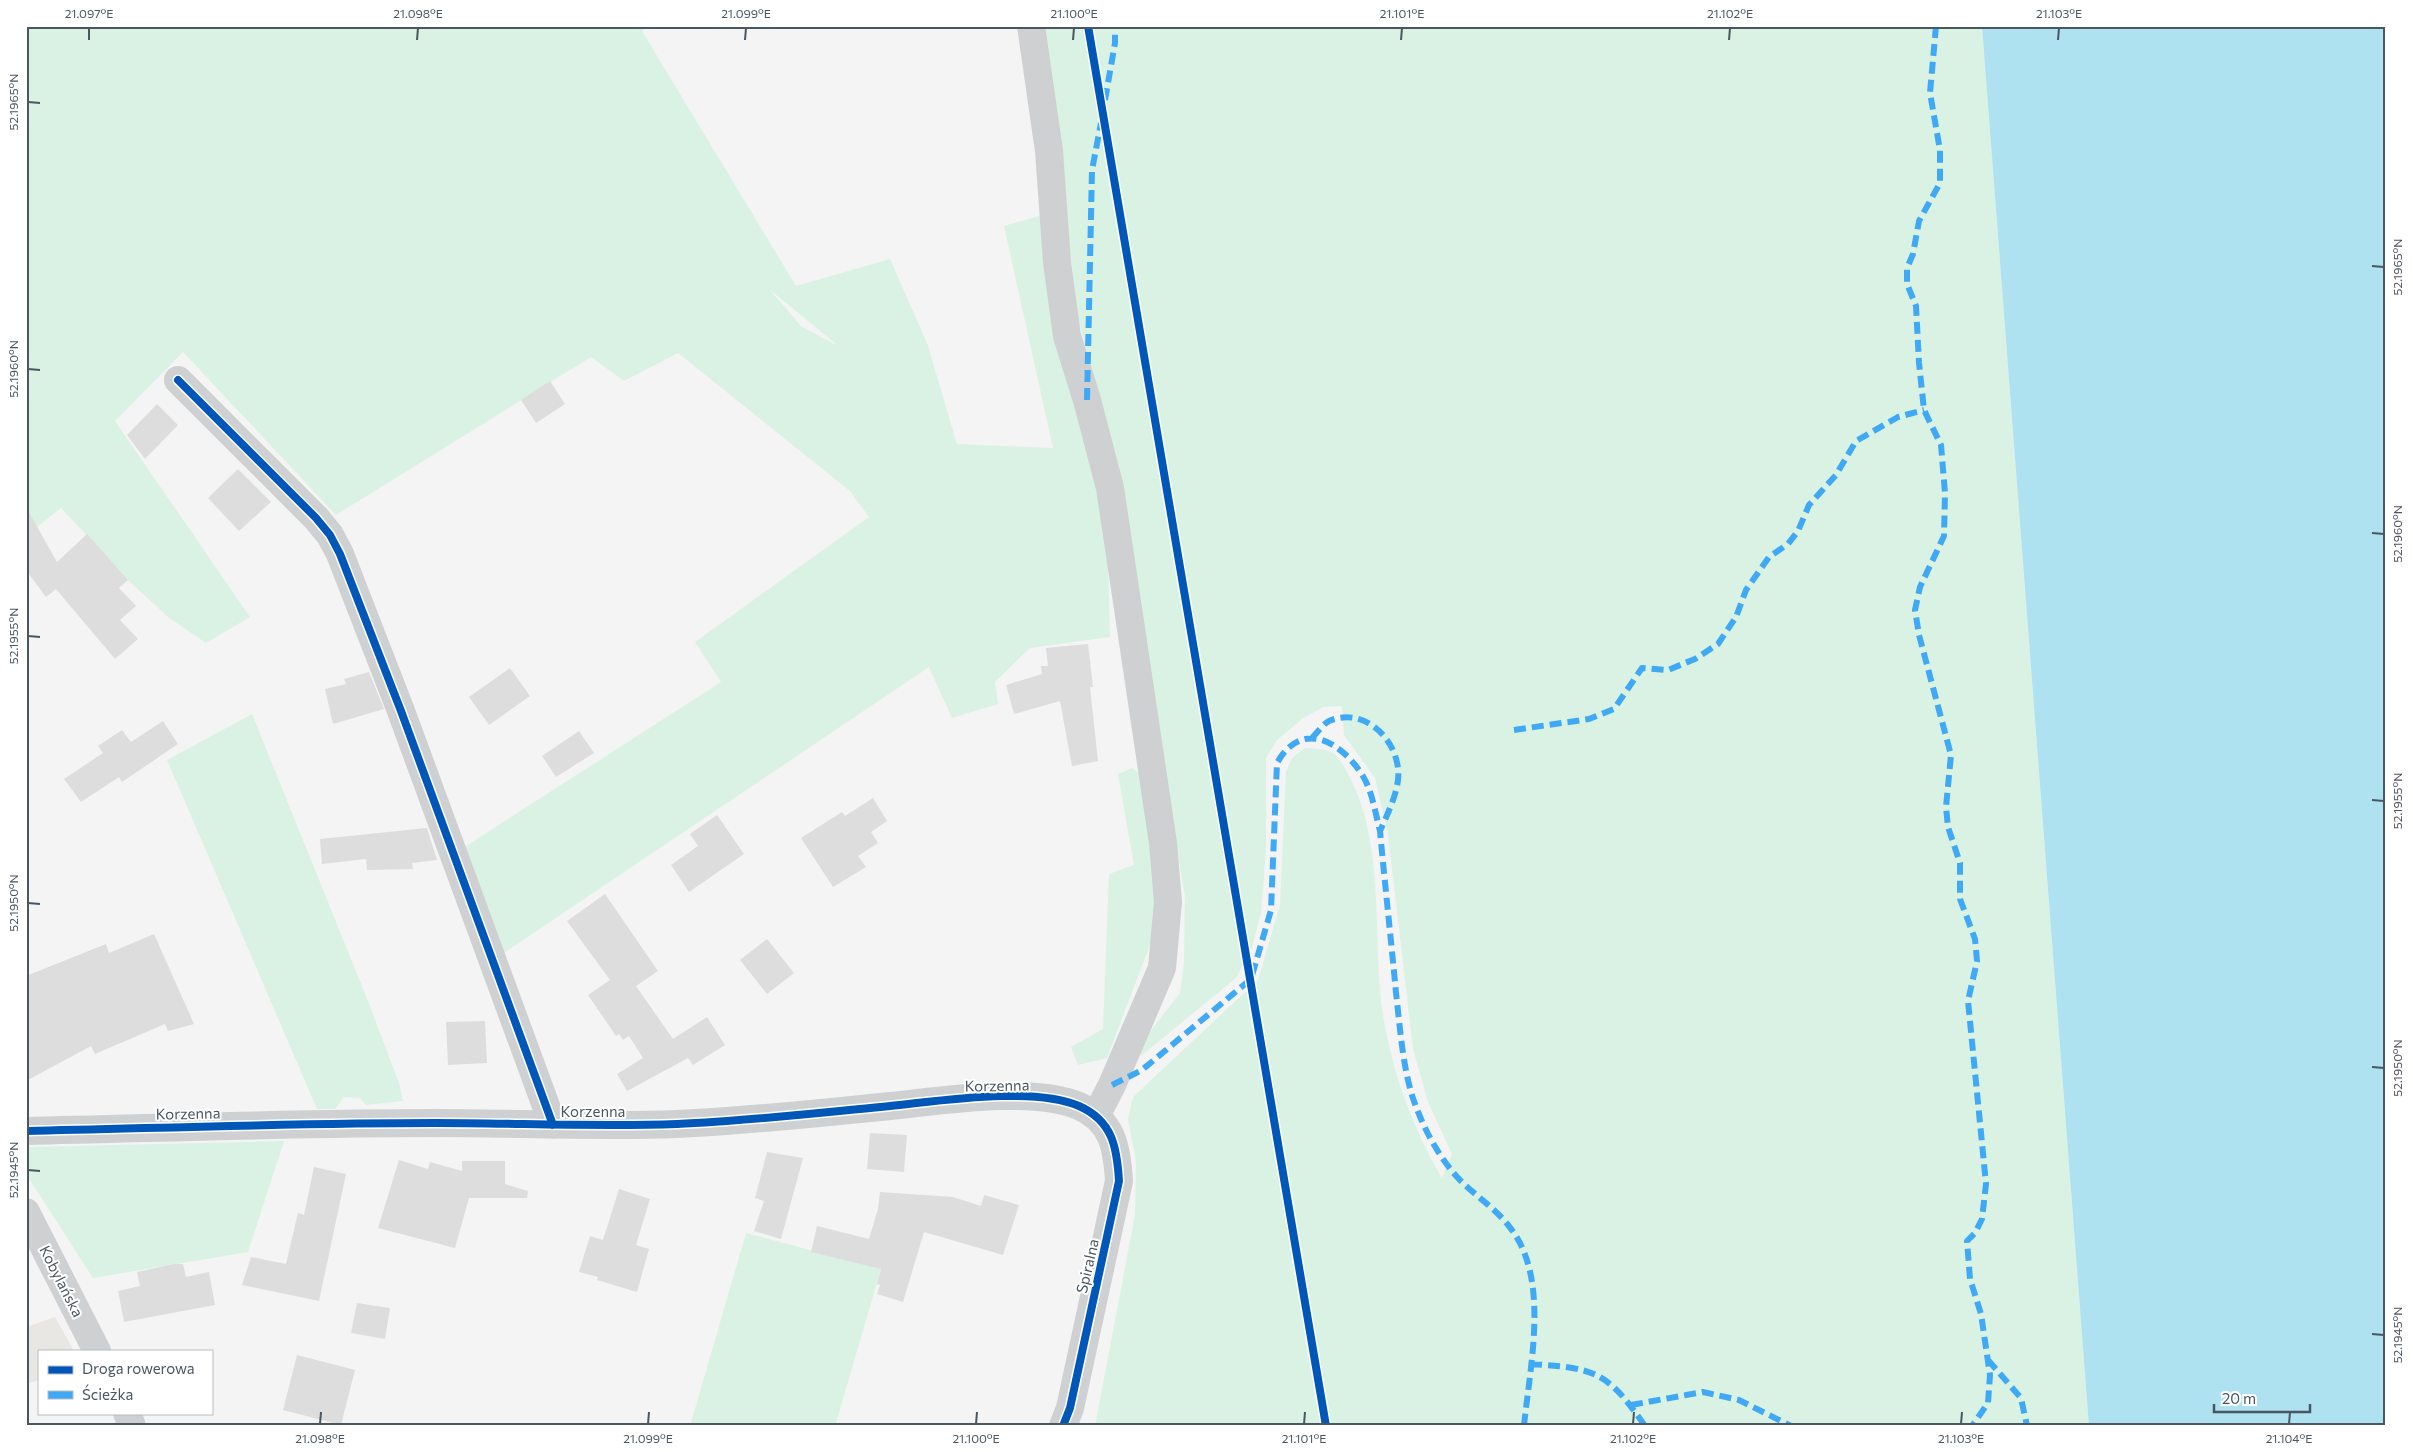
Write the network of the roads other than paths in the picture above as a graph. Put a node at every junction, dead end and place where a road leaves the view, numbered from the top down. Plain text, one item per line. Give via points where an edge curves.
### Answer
1 (1031, 26) edge
2 (178, 380) dead end
3 (1096, 1116) junction
4 (553, 1125) junction
5 (26, 1131) edge
6 (26, 1212) edge
7 (96, 1350) edge
8 (127, 1414) edge
9 (132, 1426) edge
10 (1063, 1426) edge

1 - 3 street via 1049,151 1057,262 1067,336 1110,488 1163,843 1168,902 1162,968
2 - 4 street via 316,518 340,554
3 - 4 street, Korzenna via 1078,1105 1055,1099 1013,1096 757,1119 676,1124
3 - 10 street, Spiralna via 1110,1132 1117,1152 1119,1181 1070,1408
4 - 5 street, Korzenna via 290,1124
6 - 7 street, Kobylańska
8 - 9 street

